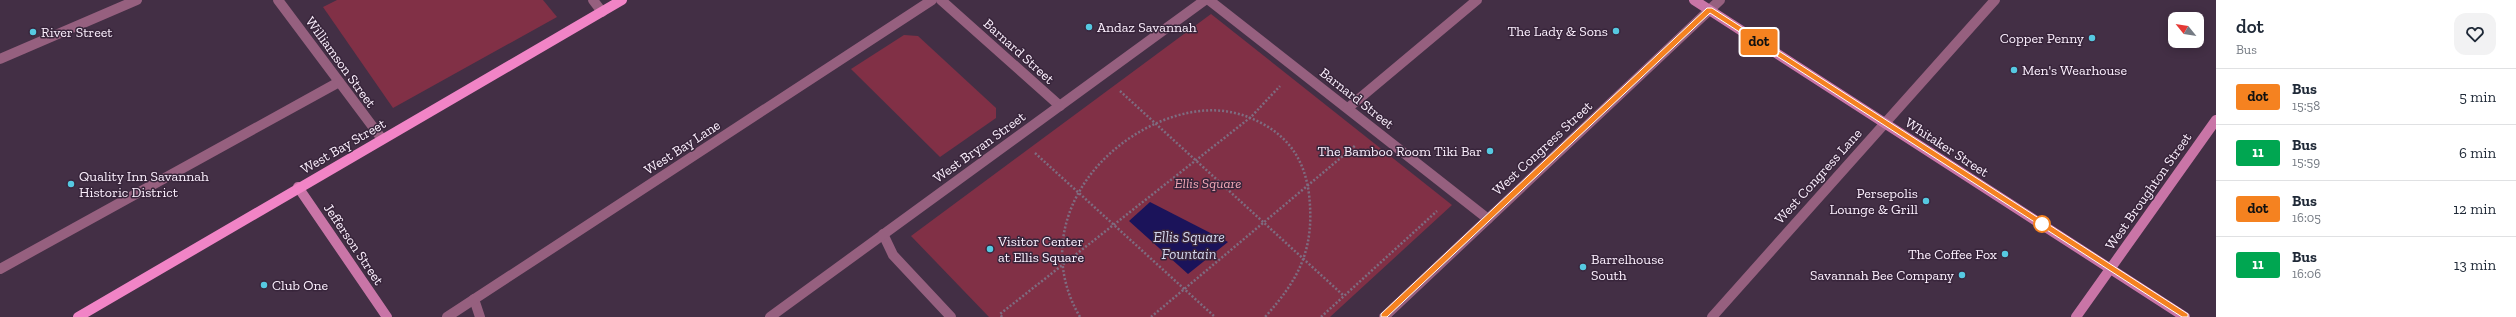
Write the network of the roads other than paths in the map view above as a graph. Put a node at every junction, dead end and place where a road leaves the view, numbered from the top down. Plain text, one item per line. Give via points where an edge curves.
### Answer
1 (137, 0) edge
2 (593, 0) edge
3 (622, 0) edge
4 (932, 0) edge
5 (941, 0) edge
6 (1205, 0) edge
7 (1208, 0) edge
8 (1477, 0) edge
9 (1694, 0) edge
10 (1720, 0) edge
11 (1995, 0) edge
12 (281, 1) edge
13 (1709, 10) junction
14 (602, 12) junction
15 (0, 59) edge
16 (339, 82) junction
17 (1060, 106) junction
18 (1348, 108) junction
19 (2216, 120) edge
20 (1884, 123) junction
21 (382, 139) junction
22 (298, 187) junction
23 (1488, 219) junction
24 (884, 234) junction
25 (2110, 268) junction
26 (0, 269) edge
27 (474, 299) junction
28 (78, 317) edge
29 (387, 317) edge
30 (447, 317) edge
31 (480, 317) edge
32 (770, 317) edge
33 (951, 317) edge
34 (1384, 317) edge
35 (1712, 317) edge
36 (2076, 317) edge
37 (2185, 317) edge

1 - 15 street
2 - 14 street
3 - 14 main road, West Bay Street
4 - 27 street, West Bay Lane
5 - 17 street, Barnard Street
6 - 17 street, West Bryan Street
7 - 18 street, Barnard Street
8 - 18 street
9 - 13 main road, Whitaker Street
10 - 13 street, West Congress Street
11 - 20 street, West Congress Lane
12 - 16 street, Williamson Street
13 - 20 main road, Whitaker Street
13 - 23 street, West Congress Street
14 - 21 main road, West Bay Street
16 - 21 street, Williamson Street
16 - 26 street
17 - 24 street, West Bryan Street
18 - 23 street, Barnard Street
19 - 25 main road, West Broughton Street
20 - 25 main road, Whitaker Street
20 - 35 street, West Congress Lane
21 - 22 main road, West Bay Street
22 - 28 main road, West Bay Street
22 - 29 main road, Jefferson Street
23 - 34 street, West Congress Street
24 - 32 street, West Bryan Street
24 - 33 street via 892,255
25 - 36 main road, West Broughton Street
25 - 37 main road, Whitaker Street
27 - 30 street, West Bay Lane
27 - 31 street

